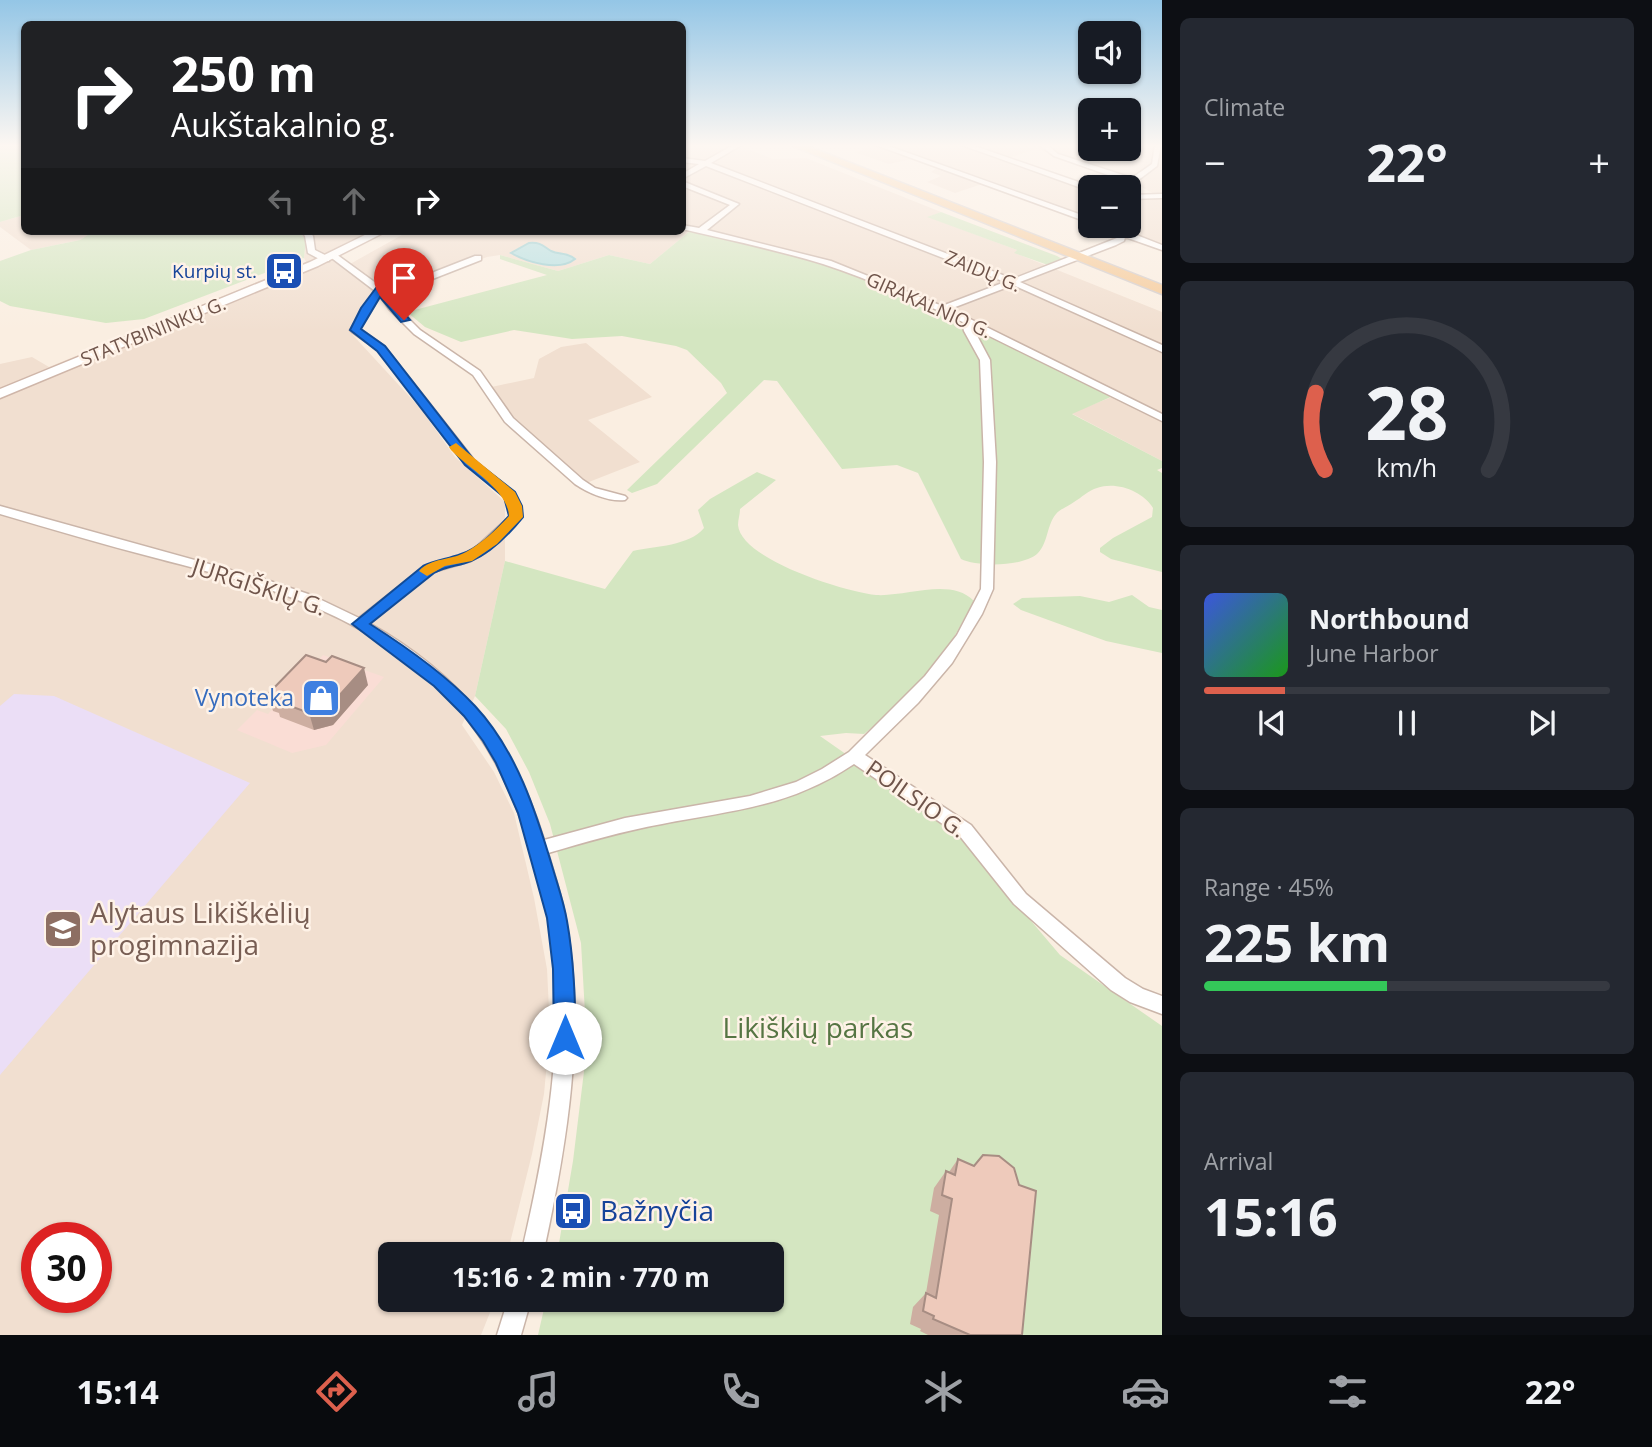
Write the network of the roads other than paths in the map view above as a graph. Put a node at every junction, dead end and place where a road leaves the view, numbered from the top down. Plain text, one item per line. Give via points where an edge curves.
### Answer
1 (731, 206) edge
2 (817, 206) edge
3 (953, 206) edge
4 (1049, 206) edge
5 (1078, 217) edge
6 (686, 228) edge
7 (701, 231) junction
8 (308, 235) edge
9 (374, 235) edge
10 (1121, 238) edge
11 (1141, 238) edge
12 (1162, 248) edge
13 (1080, 256) junction
14 (329, 258) junction
15 (478, 258) dead end
16 (1016, 283) junction
17 (1162, 290) edge
18 (381, 291) junction
19 (942, 309) junction
20 (973, 323) junction
21 (1162, 349) edge
22 (0, 394) edge
23 (1162, 418) edge
24 (621, 498) dead end
25 (0, 510) edge
26 (360, 624) junction
27 (854, 756) junction
28 (538, 849) junction
29 (1162, 1005) edge
30 (535, 1242) edge
31 (516, 1312) edge
32 (509, 1335) edge

1 - 7 street
2 - 16 street, ZAIDŲ G.
3 - 13 main road
4 - 5 street
6 - 7 street, GIRAKALNIO G.
7 - 19 street, GIRAKALNIO G. via 825,262
8 - 14 street via 311,251
9 - 14 street, STATYBININKŲ G.
10 - 13 street
11 - 12 street
13 - 16 street
13 - 17 main road
14 - 18 street
14 - 22 street, STATYBININKŲ G.
15 - 18 street
16 - 19 street
16 - 21 street, ZAIDŲ G.
18 - 24 street via 417,332 477,373 509,420 579,482 591,491
18 - 26 street via 355,330 381,348 470,463 510,495 516,517 467,558 429,569
19 - 20 street, GIRAKALNIO G.
20 - 23 street, GIRAKALNIO G.
20 - 27 street via 968,327 985,360 986,376 990,462 987,589 937,675
25 - 26 street, JURGIŠKIŲ G. via 257,582 313,601
26 - 28 street, JURGIŠKIŲ G. via 421,667 470,711 504,763
27 - 28 street, POILSIO G. via 811,784 755,803 637,821
27 - 29 street, POILSIO G. via 965,830 1020,899 1118,984
28 - 30 street, JURGIŠKIŲ G. via 557,918 566,1016 558,1125
31 - 32 street

